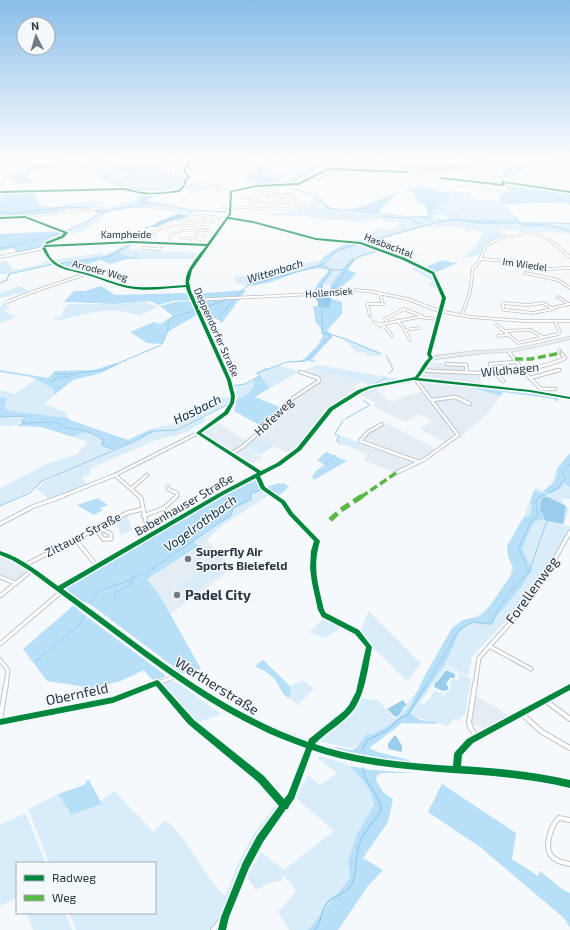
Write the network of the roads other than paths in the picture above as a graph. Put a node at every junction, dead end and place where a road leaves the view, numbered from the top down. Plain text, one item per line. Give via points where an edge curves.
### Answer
1 (231, 200) edge
2 (257, 200) edge
3 (290, 200) edge
4 (250, 201) junction
5 (304, 202) dead end
6 (295, 203) junction
7 (231, 207) junction
8 (102, 208) dead end
9 (250, 208) junction
10 (192, 214) dead end
11 (204, 216) junction
12 (0, 218) edge
13 (25, 218) junction
14 (227, 218) junction
15 (178, 221) dead end
16 (200, 221) junction
17 (212, 222) dead end
18 (199, 228) junction
19 (208, 228) dead end
20 (209, 231) dead end
21 (145, 236) junction
22 (155, 236) dead end
23 (197, 236) junction
24 (204, 236) dead end
25 (181, 238) dead end
26 (195, 239) junction
27 (193, 241) junction
28 (141, 242) junction
29 (200, 242) dead end
30 (164, 244) junction
31 (170, 244) junction
32 (190, 244) junction
33 (208, 245) junction
34 (44, 247) junction
35 (143, 248) dead end
36 (0, 257) edge
37 (570, 257) edge
38 (480, 259) junction
39 (570, 268) edge
40 (525, 273) dead end
41 (86, 274) junction
42 (187, 286) junction
43 (570, 288) edge
44 (380, 294) junction
45 (558, 296) dead end
46 (193, 300) junction
47 (5, 304) dead end
48 (570, 304) edge
49 (552, 308) junction
50 (439, 311) junction
51 (461, 315) junction
52 (370, 316) dead end
53 (422, 317) junction
54 (438, 319) junction
55 (397, 320) junction
56 (570, 321) edge
57 (374, 322) dead end
58 (388, 322) junction
59 (555, 322) junction
60 (379, 325) junction
61 (497, 325) dead end
62 (419, 328) dead end
63 (405, 330) junction
64 (504, 331) junction
65 (508, 335) junction
66 (392, 336) dead end
67 (498, 336) dead end
68 (542, 338) junction
69 (570, 338) edge
70 (410, 340) dead end
71 (536, 340) junction
72 (543, 345) junction
73 (559, 350) dead end
74 (509, 351) junction
75 (431, 358) junction
76 (517, 362) junction
77 (447, 364) dead end
78 (422, 370) junction
79 (559, 370) dead end
80 (523, 371) junction
81 (300, 372) dead end
82 (467, 373) junction
83 (495, 373) junction
84 (530, 378) junction
85 (415, 379) junction
86 (503, 381) dead end
87 (555, 389) dead end
88 (432, 400) junction
89 (470, 404) dead end
90 (382, 424) dead end
91 (198, 433) junction
92 (230, 454) junction
93 (419, 462) junction
94 (396, 473) dead end
95 (115, 475) junction
96 (147, 475) dead end
97 (260, 475) junction
98 (168, 487) dead end
99 (130, 489) junction
100 (143, 509) junction
101 (143, 516) junction
102 (0, 524) edge
103 (97, 528) junction
104 (156, 532) junction
105 (570, 532) edge
106 (74, 539) junction
107 (0, 553) edge
108 (25, 565) junction
109 (97, 566) junction
110 (32, 570) junction
111 (0, 577) edge
112 (15, 583) junction
113 (59, 590) junction
114 (0, 596) edge
115 (0, 644) edge
116 (490, 646) junction
117 (0, 660) edge
118 (531, 669) dead end
119 (176, 676) junction
120 (157, 683) junction
121 (570, 687) edge
122 (546, 701) junction
123 (522, 714) junction
124 (570, 719) edge
125 (0, 721) edge
126 (205, 734) dead end
127 (477, 737) junction
128 (310, 745) junction
129 (570, 748) edge
130 (457, 770) junction
131 (570, 784) edge
132 (570, 820) edge
133 (570, 864) edge
134 (224, 917) junction
135 (213, 930) edge
136 (222, 930) edge

1 - 7 street, Deppendorfer Straße
2 - 4 street
3 - 6 street
4 - 6 street
4 - 9 street
5 - 6 street
6 - 9 street via 300,208
7 - 9 street
7 - 14 street, Deppendorfer Straße
8 - 13 street
10 - 11 street, Hasbachtal
11 - 14 street, Hasbachtal
11 - 16 street
12 - 13 street
13 - 34 street via 65,232 62,237 49,241
14 - 33 street, Deppendorfer Straße
14 - 50 street, Hasbachtal via 253,222 316,239 361,243 404,259 433,273 444,298
15 - 16 street
16 - 17 street
16 - 18 street
18 - 19 street
18 - 20 street
18 - 21 street via 180,225 155,229
18 - 23 street
18 - 31 street via 171,233 168,237
21 - 22 street
21 - 28 street
23 - 24 street
23 - 26 street
25 - 26 street
26 - 27 street
27 - 29 street
27 - 32 street
28 - 30 street, Kampheide
28 - 34 street, Kampheide
30 - 31 street, Kampheide
30 - 35 street via 160,249
31 - 32 street, Kampheide
32 - 33 street, Kampheide
33 - 42 street, Deppendorfer Straße via 190,270
34 - 36 street, Kampheide
34 - 41 street, Arroder Weg via 50,260 63,269
37 - 38 street via 543,236 522,235 488,243
38 - 39 street, Im Wiedel via 521,262 546,269
38 - 51 street via 473,268 471,290
40 - 43 street via 558,280
41 - 42 street, Arroder Weg via 134,287
41 - 47 street via 30,292
42 - 46 street, Deppendorfer Straße
44 - 46 street, Hollensiek via 347,290
44 - 50 street, Hollensiek via 408,299
44 - 52 street via 383,304 367,304
45 - 48 street
46 - 91 street, Deppendorfer Straße via 231,386 233,399 226,413
48 - 49 street
49 - 49 street via 553,310 535,313 521,312 503,310 503,303 543,303
50 - 51 street, Hollensiek
50 - 54 street, Hasbachtal
51 - 59 street, Hollensiek via 510,322
53 - 54 street
53 - 55 street
53 - 58 street via 404,309 385,319
54 - 75 street, Hasbachtal via 429,354
55 - 58 street
55 - 63 street
56 - 59 street, Hollensiek
57 - 60 street
58 - 60 street
59 - 68 street via 560,333
60 - 66 street via 386,328
61 - 64 street
62 - 63 street
63 - 70 street
64 - 65 street
64 - 68 street via 531,330
65 - 67 street
65 - 71 street via 516,343
68 - 71 street
69 - 72 main road
71 - 72 street
72 - 74 main road
73 - 80 street, Wildhagen via 564,359 550,366
74 - 75 main road via 473,352
74 - 76 street
75 - 78 main road
76 - 80 street
76 - 83 street via 490,364
77 - 82 street, Wildhagen via 466,365
78 - 82 street, Wildhagen
78 - 85 main road
79 - 84 street
80 - 83 street, Wildhagen
80 - 84 street
81 - 92 street, Höfeweg via 318,378 319,381 290,400 264,428
82 - 83 street, Wildhagen
83 - 86 street
84 - 87 street via 541,389
85 - 88 street
85 - 97 main road, Babenhauser Straße via 366,389 336,406 297,451
88 - 89 street via 454,397
88 - 93 street via 458,435
90 - 93 street via 368,432 360,441
91 - 92 street
91 - 95 street, Deppendorfer Straße
92 - 97 street
93 - 94 street
95 - 99 street
95 - 102 street, Deppendorfer Straße via 32,507
96 - 99 street
97 - 104 main road, Babenhauser Straße
97 - 128 street via 263,488 284,502 291,514 317,541 312,565 324,615 357,632 369,647 359,692 352,707
98 - 101 street via 177,493 177,496 164,508
99 - 100 street via 141,498
100 - 101 street
100 - 103 street, Zittauer Straße via 127,512
101 - 104 street
103 - 103 street via 103,539 111,539 111,534
103 - 106 street, Zittauer Straße
104 - 109 main road, Babenhauser Straße
105 - 116 street, Forellenweg via 555,560 519,613
106 - 108 street, Zittauer Straße
106 - 109 street
107 - 108 main road, Wertherstraße
108 - 110 main road, Wertherstraße
109 - 113 main road, Babenhauser Straße
110 - 112 street
110 - 113 main road, Wertherstraße
111 - 112 street
112 - 114 street
113 - 115 street
113 - 119 main road, Wertherstraße
116 - 118 street
116 - 127 street, Forellenweg via 478,660 469,722
117 - 125 street via 8,670
119 - 120 street, Obernfeld
119 - 128 main road, Wertherstraße via 238,716
120 - 125 street, Obernfeld via 113,700
120 - 126 street
121 - 122 street
122 - 123 street
122 - 124 street
123 - 127 street
123 - 129 street via 542,732
127 - 130 street via 460,750 456,760
128 - 130 main road, Wertherstraße via 374,761
128 - 134 street via 291,796 254,849
130 - 131 main road, Wertherstraße via 519,775
132 - 133 street via 559,818 554,822 548,848 552,857
134 - 135 street
134 - 136 street

